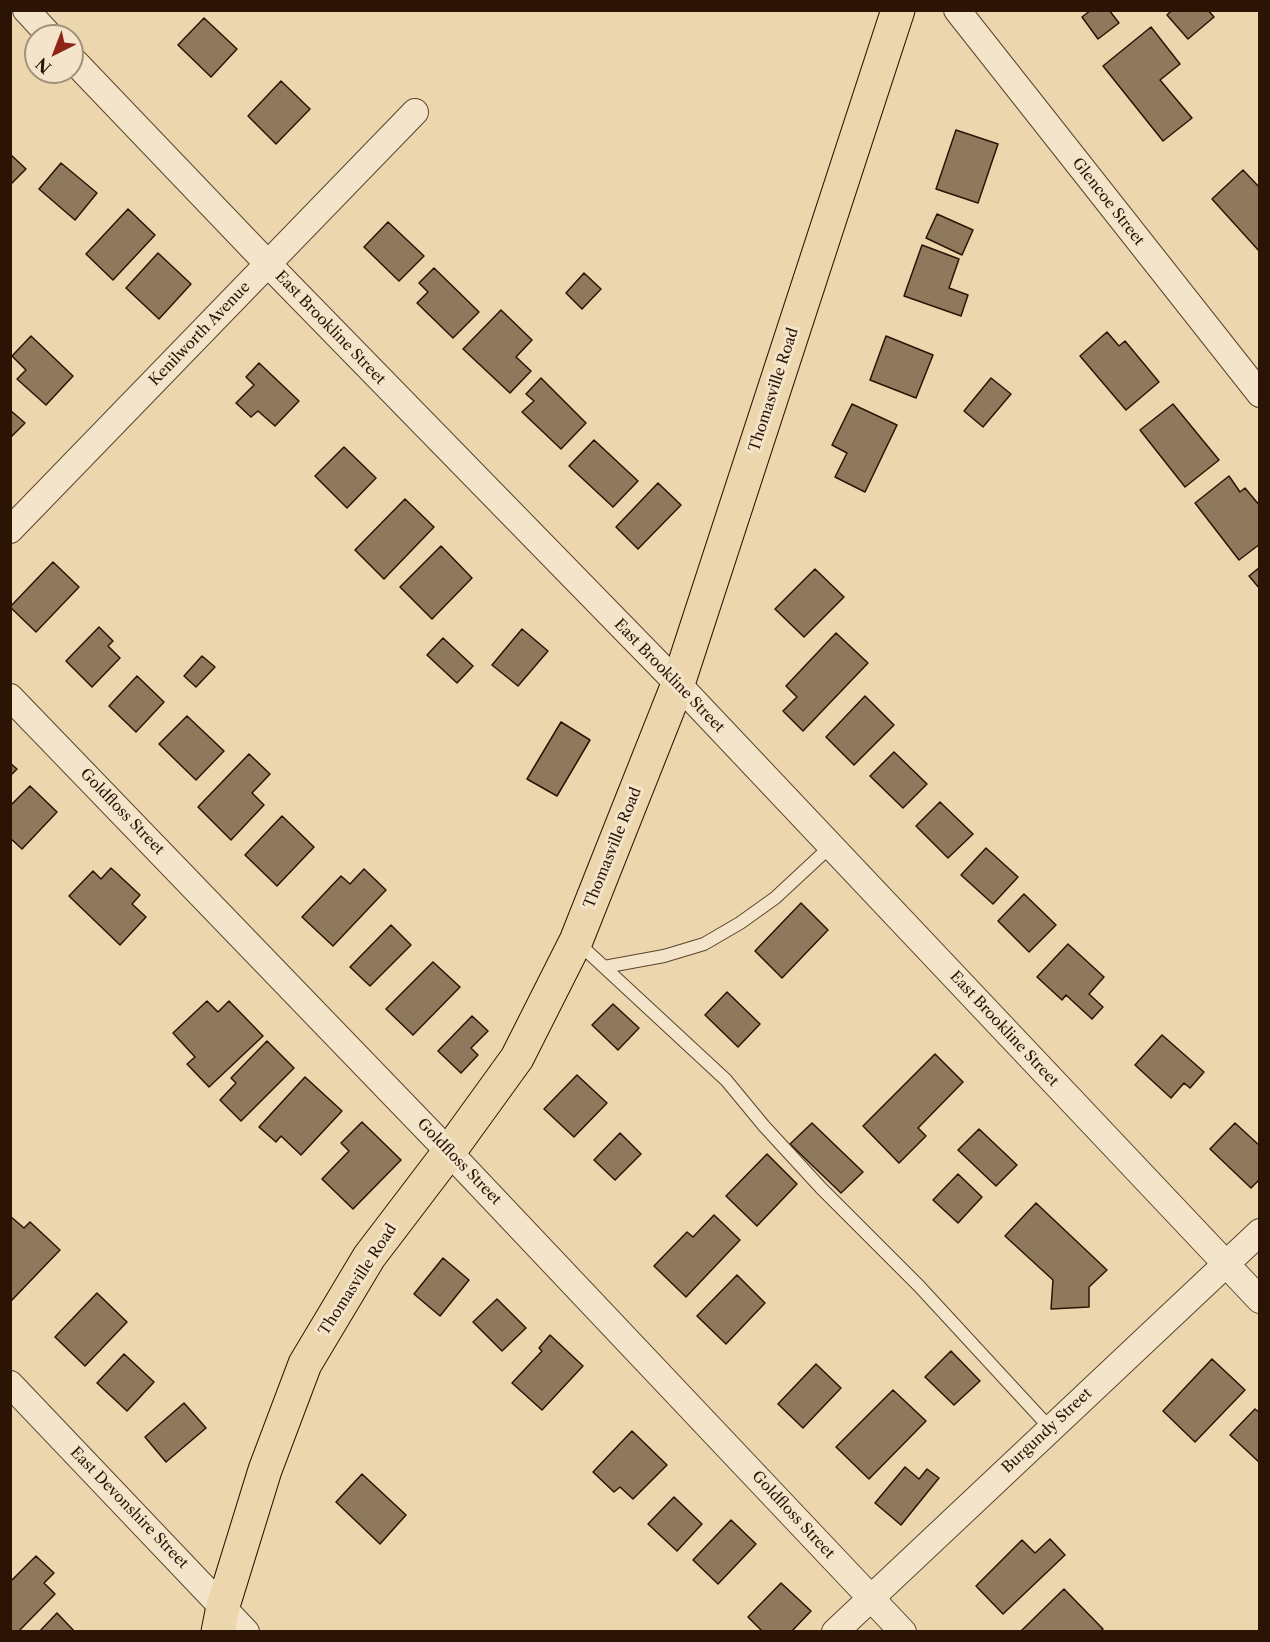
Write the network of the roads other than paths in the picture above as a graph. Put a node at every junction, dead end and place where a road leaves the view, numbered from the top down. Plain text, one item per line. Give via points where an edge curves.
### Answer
1 (26, 10) edge
2 (898, 10) edge
3 (957, 10) edge
4 (39, 24) edge
5 (84, 72) edge
6 (416, 112) dead end
7 (268, 264) junction
8 (1260, 394) edge
9 (10, 530) edge
10 (678, 684) junction
11 (10, 697) edge
12 (831, 846) junction
13 (576, 942) junction
14 (604, 967) junction
15 (449, 1152) junction
16 (1260, 1232) edge
17 (1225, 1263) junction
18 (1260, 1300) edge
19 (10, 1384) edge
20 (1050, 1428) junction
21 (871, 1597) junction
22 (221, 1619) edge
23 (246, 1632) edge
24 (835, 1632) edge
25 (903, 1632) edge

1 - 4 street
2 - 10 main road, Thomasville Road
3 - 8 street, Glencoe Street
5 - 7 street, East Brookline Street
6 - 7 street, Kenilworth Avenue
7 - 9 street, Kenilworth Avenue
7 - 10 street, East Brookline Street
10 - 12 street, East Brookline Street
10 - 13 main road, Thomasville Road
11 - 15 street, Goldfloss Street
12 - 14 lane via 776,898 704,944
12 - 17 street, East Brookline Street
13 - 14 lane
13 - 15 main road, Thomasville Road via 517,1058
14 - 20 lane via 726,1080 821,1188
15 - 21 street, Goldfloss Street
15 - 22 main road, Thomasville Road via 369,1257 305,1364 265,1470
16 - 17 street, Burgundy Street
17 - 18 street, East Brookline Street
17 - 20 street, Burgundy Street
19 - 22 street, East Devonshire Street
20 - 21 street, Burgundy Street
21 - 24 street, Burgundy Street
21 - 25 street, Goldfloss Street
22 - 23 street, East Devonshire Street

